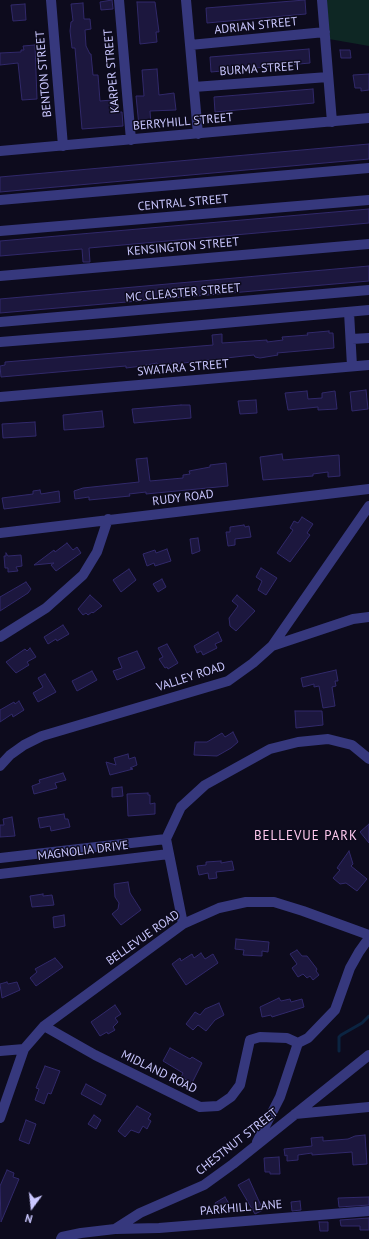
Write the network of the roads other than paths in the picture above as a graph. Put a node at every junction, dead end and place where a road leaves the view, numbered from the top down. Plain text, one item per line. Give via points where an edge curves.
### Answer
1 (51, 0) edge
2 (119, 0) edge
3 (186, 0) edge
4 (322, 0) edge
5 (325, 32) junction
6 (190, 45) junction
7 (328, 77) junction
8 (194, 87) junction
9 (369, 118) edge
10 (332, 122) junction
11 (198, 134) junction
12 (131, 140) junction
13 (63, 146) junction
14 (0, 151) edge
15 (369, 168) edge
16 (0, 200) edge
17 (369, 200) edge
18 (0, 231) edge
19 (369, 244) edge
20 (0, 276) edge
21 (369, 290) edge
22 (369, 310) edge
23 (350, 312) junction
24 (0, 322) edge
25 (369, 338) edge
26 (352, 339) junction
27 (0, 342) edge
28 (369, 365) edge
29 (352, 366) junction
30 (0, 397) edge
31 (369, 489) edge
32 (369, 506) edge
33 (108, 520) junction
34 (0, 533) edge
35 (369, 617) edge
36 (0, 637) edge
37 (272, 646) junction
38 (369, 759) edge
39 (0, 766) edge
40 (166, 839) junction
41 (169, 854) junction
42 (0, 858) edge
43 (0, 874) edge
44 (183, 924) junction
45 (369, 935) edge
46 (369, 938) edge
47 (44, 1026) junction
48 (298, 1043) junction
49 (24, 1050) junction
50 (0, 1052) edge
51 (369, 1055) edge
52 (369, 1107) edge
53 (295, 1114) junction
54 (0, 1118) edge
55 (256, 1146) junction
56 (369, 1211) edge
57 (115, 1229) junction
58 (61, 1239) edge

1 - 13 street, BENTON STREET
2 - 12 street, KARPER STREET
3 - 6 street
4 - 5 street
5 - 6 street, ADRIAN STREET
5 - 7 street
6 - 8 street
7 - 8 street, BURMA STREET
7 - 10 street
8 - 11 street
9 - 10 street, BERRYHILL STREET
10 - 11 street, BERRYHILL STREET
11 - 12 street, BERRYHILL STREET
12 - 13 street, BERRYHILL STREET
13 - 14 street, BERRYHILL STREET
15 - 16 street
17 - 18 street, CENTRAL STREET
19 - 20 street, KENSINGTON STREET
21 - 24 street, MC CLEASTER STREET
22 - 23 street
23 - 26 street
23 - 27 street
25 - 26 street
26 - 29 street
28 - 29 street, SWATARA STREET
29 - 30 street, SWATARA STREET
31 - 33 street, RUDY ROAD
32 - 37 street, VALLEY ROAD
33 - 34 street, RUDY ROAD
33 - 36 street via 97,552 83,575 46,608
35 - 37 street via 353,619
37 - 39 street, VALLEY ROAD via 228,681 42,736 24,745
38 - 40 street via 352,745 328,739 298,742 270,749 206,785 181,807
40 - 41 street
40 - 42 street, MAGNOLIA DRIVE
41 - 43 street, MAGNOLIA DRIVE
41 - 44 street
44 - 45 street, BELLEVUE ROAD via 219,908 246,902 274,902
44 - 47 street, BELLEVUE ROAD
46 - 48 street via 350,968 335,1010 308,1038
47 - 48 street, MIDLAND ROAD via 95,1055 200,1107 218,1106 240,1085 250,1040 260,1037 287,1038
47 - 49 street, BELLEVUE ROAD
48 - 55 street via 280,1097
49 - 50 street
49 - 54 street, BELLEVUE ROAD
51 - 53 street
52 - 53 street, CHESTNUT STREET
53 - 55 street, CHESTNUT STREET
55 - 57 street, CHESTNUT STREET via 204,1185 140,1213
56 - 57 street, PARKHILL LANE via 159,1228
57 - 58 street, CHESTNUT STREET via 81,1233

